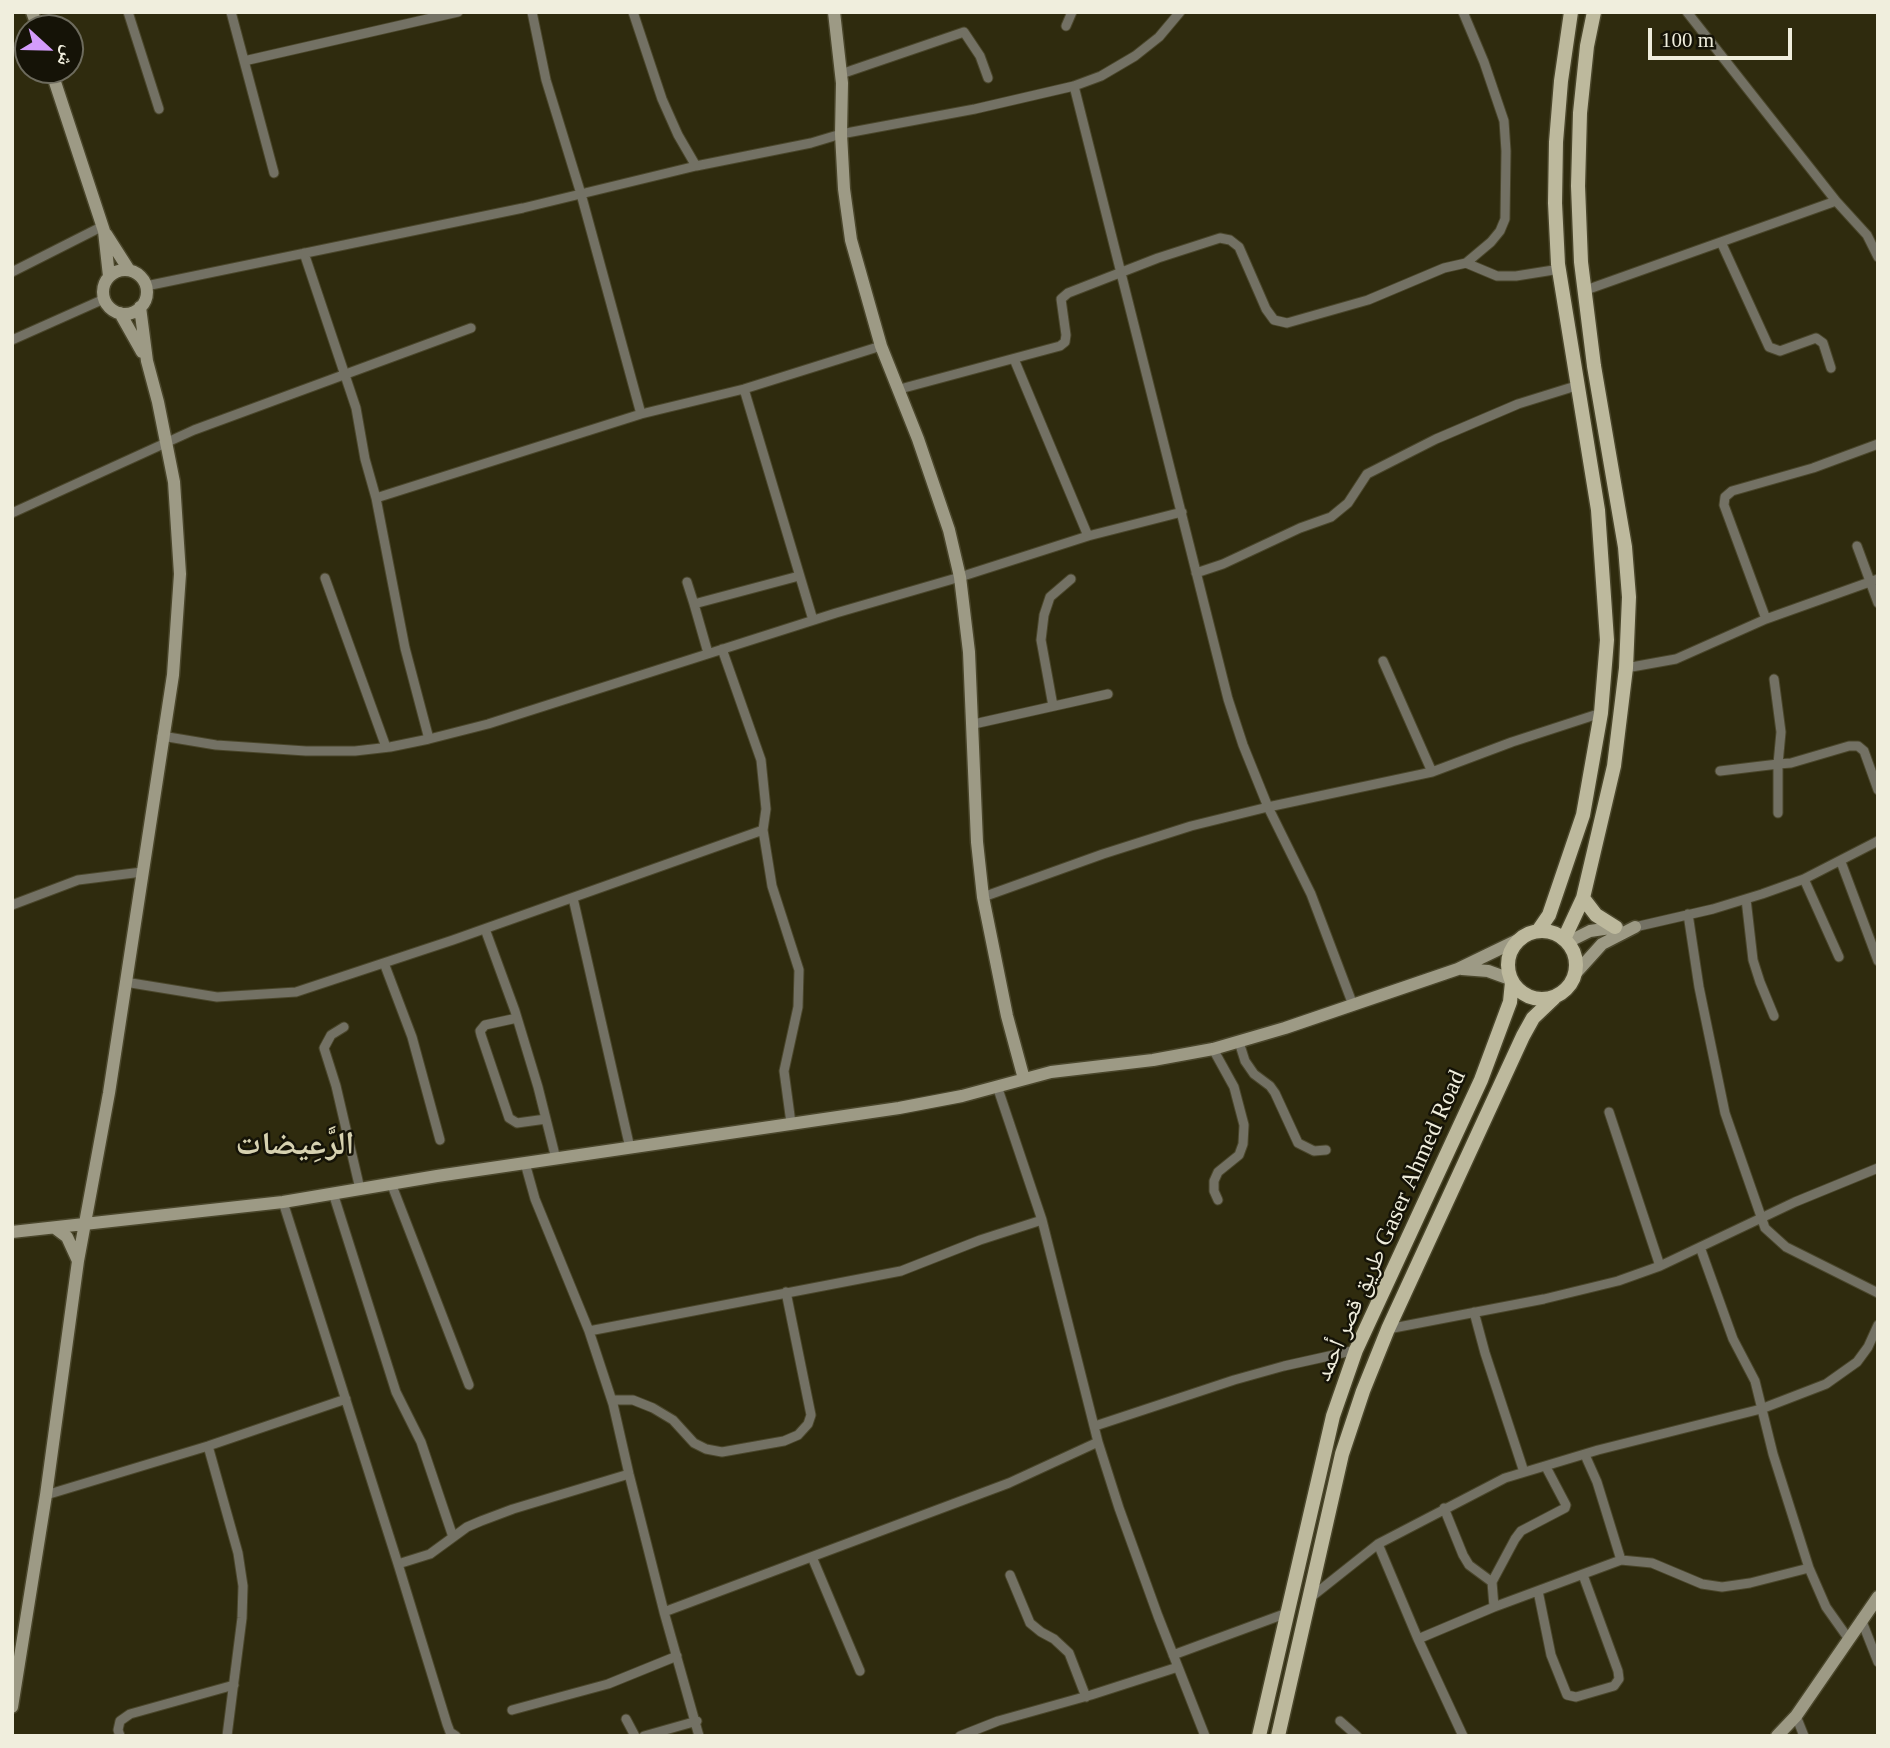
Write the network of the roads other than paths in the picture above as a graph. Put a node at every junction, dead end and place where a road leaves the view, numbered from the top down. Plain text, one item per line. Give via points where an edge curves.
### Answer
1 (128, 12) edge
2 (232, 12) edge
3 (458, 12) edge
4 (533, 12) edge
5 (634, 12) edge
6 (834, 12) edge
7 (1072, 12) edge
8 (1180, 12) edge
9 (1463, 12) edge
10 (1572, 12) edge
11 (1594, 12) edge
12 (1687, 12) edge
13 (1066, 26) dead end
14 (244, 61) junction
15 (841, 74) junction
16 (988, 78) dead end
17 (56, 84) edge
18 (1074, 86) junction
19 (159, 109) dead end
20 (841, 134) junction
21 (696, 166) junction
22 (274, 173) dead end
23 (580, 194) junction
24 (1836, 201) junction
25 (103, 229) junction
26 (1878, 229) edge
27 (1867, 235) junction
28 (1721, 242) junction
29 (304, 253) junction
30 (1878, 257) edge
31 (1466, 264) junction
32 (1560, 269) junction
33 (130, 270) junction
34 (12, 272) edge
35 (1121, 272) junction
36 (109, 276) junction
37 (146, 286) junction
38 (1586, 290) junction
39 (104, 299) junction
40 (140, 307) junction
41 (120, 313) junction
42 (471, 328) dead end
43 (12, 340) edge
44 (881, 346) junction
45 (1014, 359) junction
46 (147, 361) junction
47 (1831, 368) dead end
48 (346, 375) junction
49 (1579, 385) junction
50 (744, 389) junction
51 (900, 389) junction
52 (641, 414) junction
53 (167, 443) junction
54 (1878, 444) edge
55 (376, 498) junction
56 (1182, 512) junction
57 (12, 513) edge
58 (1088, 536) junction
59 (1857, 546) dead end
60 (1196, 573) junction
61 (799, 576) junction
62 (960, 577) junction
63 (325, 578) dead end
64 (1071, 579) dead end
65 (1873, 580) edge
66 (687, 582) dead end
67 (1878, 603) edge
68 (694, 604) junction
69 (1766, 619) junction
70 (813, 620) junction
71 (722, 649) junction
72 (708, 653) junction
73 (1383, 661) dead end
74 (1626, 668) junction
75 (1774, 679) dead end
76 (1108, 694) dead end
77 (1053, 706) junction
78 (1601, 713) junction
79 (974, 724) junction
80 (162, 736) junction
81 (429, 739) junction
82 (386, 747) junction
83 (1778, 764) junction
84 (1720, 771) dead end
85 (1432, 772) junction
86 (1878, 790) edge
87 (1268, 807) junction
88 (1778, 813) dead end
89 (763, 830) junction
90 (1878, 841) edge
91 (1841, 862) junction
92 (142, 872) junction
93 (1804, 879) junction
94 (983, 897) junction
95 (573, 898) junction
96 (1583, 898) junction
97 (1746, 899) junction
98 (12, 905) edge
99 (1688, 914) junction
100 (1615, 927) junction
101 (1635, 927) junction
102 (485, 929) junction
103 (1538, 931) junction
104 (1518, 940) junction
105 (1566, 941) junction
106 (1839, 957) dead end
107 (1878, 961) edge
108 (384, 963) junction
109 (1458, 969) junction
110 (1575, 974) junction
111 (1511, 980) junction
112 (125, 982) junction
113 (1554, 998) junction
114 (1353, 1004) junction
115 (1774, 1016) dead end
116 (517, 1018) junction
117 (344, 1027) dead end
118 (1238, 1042) junction
119 (1213, 1049) junction
120 (1024, 1079) junction
121 (997, 1086) junction
122 (1609, 1112) dead end
123 (546, 1119) junction
124 (791, 1123) junction
125 (440, 1140) dead end
126 (630, 1148) junction
127 (1326, 1150) dead end
128 (556, 1158) junction
129 (525, 1163) junction
130 (1878, 1168) edge
131 (391, 1183) junction
132 (360, 1189) junction
133 (333, 1193) junction
134 (1218, 1200) dead end
135 (283, 1202) junction
136 (1760, 1219) junction
137 (1042, 1220) junction
138 (87, 1223) junction
139 (55, 1228) junction
140 (12, 1232) edge
141 (1700, 1247) junction
142 (78, 1261) junction
143 (1660, 1266) junction
144 (786, 1292) junction
145 (1878, 1293) edge
146 (1474, 1311) junction
147 (1878, 1325) edge
148 (1388, 1329) junction
149 (589, 1331) junction
150 (1356, 1350) junction
151 (469, 1385) dead end
152 (346, 1399) junction
153 (612, 1400) junction
154 (1761, 1409) junction
155 (1094, 1426) junction
156 (1098, 1442) junction
157 (208, 1446) junction
158 (1585, 1455) junction
159 (1546, 1467) junction
160 (1524, 1472) junction
161 (629, 1474) junction
162 (46, 1495) junction
163 (1444, 1508) junction
164 (453, 1537) junction
165 (1378, 1544) junction
166 (812, 1557) junction
167 (1621, 1560) junction
168 (398, 1564) junction
169 (1810, 1568) junction
170 (1010, 1575) dead end
171 (1583, 1575) junction
172 (1492, 1582) junction
173 (1538, 1591) junction
174 (1878, 1597) edge
175 (1309, 1599) junction
176 (1494, 1607) junction
177 (664, 1612) junction
178 (1287, 1613) junction
179 (1861, 1619) junction
180 (1418, 1639) junction
181 (1848, 1639) junction
182 (1173, 1655) junction
183 (677, 1656) junction
184 (1878, 1662) edge
185 (1178, 1667) junction
186 (860, 1671) dead end
187 (234, 1685) junction
188 (1086, 1697) junction
189 (12, 1707) edge
190 (512, 1710) dead end
191 (1796, 1716) junction
192 (626, 1720) dead end
193 (696, 1721) junction
194 (1339, 1721) dead end
195 (120, 1736) edge
196 (227, 1736) edge
197 (456, 1736) edge
198 (635, 1736) edge
199 (644, 1736) edge
200 (699, 1736) edge
201 (960, 1736) edge
202 (1205, 1736) edge
203 (1259, 1736) edge
204 (1278, 1736) edge
205 (1357, 1736) edge
206 (1463, 1736) edge
207 (1777, 1736) edge
208 (1804, 1736) edge

1 - 19 street
2 - 14 street
3 - 14 street
4 - 23 street via 546,80
5 - 21 street via 662,99
6 - 15 street
7 - 13 street
8 - 18 street via 1135,56
9 - 31 street via 1504,121 1506,164 1505,219 1491,242
10 - 32 main road via 1556,142
11 - 38 main road via 1580,113 1578,186
12 - 24 street
14 - 22 street
15 - 16 street via 964,32
15 - 20 street
17 - 25 street
18 - 20 street
18 - 35 street
20 - 21 street
20 - 44 street via 851,240
21 - 23 street
23 - 29 street
23 - 52 street
24 - 27 street
24 - 28 street
25 - 33 street
25 - 34 street
25 - 36 street
26 - 27 street
27 - 30 street
28 - 38 street
28 - 47 street via 1769,346 1780,351 1816,338 1823,343
29 - 37 street
29 - 48 street
31 - 32 street via 1497,276
31 - 35 street via 1444,268 1368,300 1287,323 1274,320 1266,309 1244,255 1230,240 1220,239
32 - 49 main road
33 - 36 street
33 - 37 street
35 - 45 street via 1061,299 1065,342
35 - 56 street
36 - 39 street via 103,287
37 - 40 street
38 - 74 main road via 1625,547 1629,597
39 - 41 street
39 - 43 street
40 - 41 street
40 - 46 street
41 - 46 street
42 - 48 street
44 - 50 street
44 - 51 street
45 - 51 street
45 - 58 street
46 - 53 street
48 - 53 street
48 - 55 street
49 - 60 street via 1436,439 1367,474 1348,503 1331,517
49 - 78 main road via 1605,588 1607,640
50 - 52 street
50 - 61 street
51 - 62 street via 949,530
52 - 55 street
53 - 57 street
53 - 80 street via 180,574 173,675
54 - 69 street via 1732,491 1726,497 1724,505
55 - 81 street via 405,648
56 - 58 street
56 - 60 street
58 - 62 street
59 - 65 street
60 - 87 street via 1228,699
61 - 68 street
61 - 70 street
62 - 70 street
62 - 79 street
63 - 82 street
64 - 77 street via 1050,597 1044,615 1041,640
65 - 67 street
65 - 69 street
66 - 68 street
68 - 72 street
69 - 74 street via 1676,659
70 - 71 street
71 - 72 street
71 - 89 street via 761,760 766,808
72 - 81 street
73 - 85 street
74 - 96 main road via 1614,766
75 - 83 street via 1781,733
76 - 77 street
77 - 79 street
78 - 85 street
78 - 103 main road via 1583,815 1549,915
79 - 94 street
80 - 82 street via 263,749
80 - 92 street
81 - 82 street
83 - 84 street
83 - 86 street via 1858,746
83 - 88 street
85 - 87 street
87 - 94 street via 1157,837
87 - 114 street via 1311,894
89 - 95 street
89 - 124 street via 772,886 799,970 798,1007 784,1071
90 - 91 street
91 - 93 street
91 - 107 street
92 - 98 street via 78,880
92 - 112 street
93 - 97 street
93 - 106 street
94 - 120 street
95 - 102 street
95 - 126 street
96 - 100 main road via 1596,915
96 - 105 main road
97 - 99 street
97 - 115 street via 1753,960
99 - 101 street
99 - 136 street via 1726,1113
100 - 101 street
100 - 105 street
101 - 110 street via 1602,944
102 - 108 street
102 - 116 street
103 - 104 main road
103 - 105 main road via 1552,932
104 - 109 street
104 - 111 main road via 1509,954
105 - 110 main road via 1574,952
108 - 112 street via 296,992 217,997
108 - 125 street via 412,1037
109 - 111 street via 1488,971
109 - 114 street
110 - 113 main road
111 - 113 main road via 1530,998
111 - 150 main road, طريق قصر أحمد Gaser Ahmed Road via 1510,1002 1481,1080
112 - 138 street
113 - 148 main road, طريق قصر أحمد Gaser Ahmed Road via 1533,1018 1523,1036
114 - 118 street
116 - 123 street
116 - 123 street via 485,1025 481,1035 509,1118 517,1124
117 - 132 street via 331,1035 324,1048
118 - 119 street
118 - 127 street via 1254,1074 1275,1093 1298,1143 1314,1151
119 - 120 street
119 - 134 street via 1234,1087 1244,1125 1239,1155 1214,1181
120 - 121 street
121 - 124 street via 899,1108
121 - 137 street
122 - 143 street
123 - 128 street
124 - 126 street
126 - 128 street
128 - 129 street
129 - 131 street
129 - 149 street
130 - 136 street
131 - 132 street
131 - 151 street
132 - 133 street
133 - 135 street
133 - 164 street via 396,1392 421,1443
135 - 138 street
135 - 152 street
136 - 141 street
136 - 145 street via 1786,1247
137 - 144 street via 901,1271
137 - 155 street
138 - 139 street
138 - 142 street
139 - 140 street
139 - 142 street via 70,1242
141 - 143 street
141 - 154 street via 1729,1329 1755,1381
142 - 162 street
143 - 146 street via 1590,1289
144 - 149 street
144 - 153 street via 811,1415 798,1435 722,1452 694,1443 673,1420 653,1408 633,1400
146 - 148 street
146 - 160 street
147 - 154 street via 1857,1362 1842,1374
148 - 175 main road, طريق قصر أحمد Gaser Ahmed Road via 1342,1454
149 - 153 street
150 - 155 street via 1234,1380
150 - 178 main road, طريق قصر أحمد Gaser Ahmed Road via 1333,1416
152 - 157 street
152 - 168 street
153 - 161 street
154 - 158 street
154 - 169 street
155 - 156 street
156 - 166 street via 1009,1483
156 - 182 street
157 - 162 street
157 - 187 street via 239,1553 243,1586
158 - 159 street
158 - 167 street
159 - 160 street
159 - 172 street via 1565,1508 1521,1531
160 - 163 street
161 - 164 street via 513,1509
161 - 177 street
162 - 189 street
163 - 165 street
163 - 172 street via 1462,1555
164 - 168 street via 430,1554
165 - 175 street
165 - 180 street
166 - 177 street
166 - 186 street
167 - 169 street via 1652,1563 1702,1584 1722,1587
167 - 171 street
168 - 197 street via 447,1724
169 - 181 street via 1826,1606
170 - 188 street via 1030,1623 1067,1650
171 - 173 street
171 - 173 street via 1618,1671 1614,1686 1576,1697 1567,1695 1551,1655
172 - 176 street
173 - 176 street
174 - 179 street
175 - 204 main road, طريق قصر أحمد Gaser Ahmed Road
176 - 180 street
177 - 183 street
178 - 182 street
178 - 203 main road, طريق قصر أحمد Gaser Ahmed Road
179 - 181 street
179 - 184 street
180 - 206 street
181 - 191 street
182 - 185 street
183 - 190 street via 608,1684
183 - 193 street
185 - 188 street
185 - 202 street
187 - 195 street via 130,1714 120,1721
187 - 196 street
188 - 201 street
191 - 207 street
191 - 208 street
192 - 198 street
193 - 199 street
193 - 200 street
194 - 205 street

